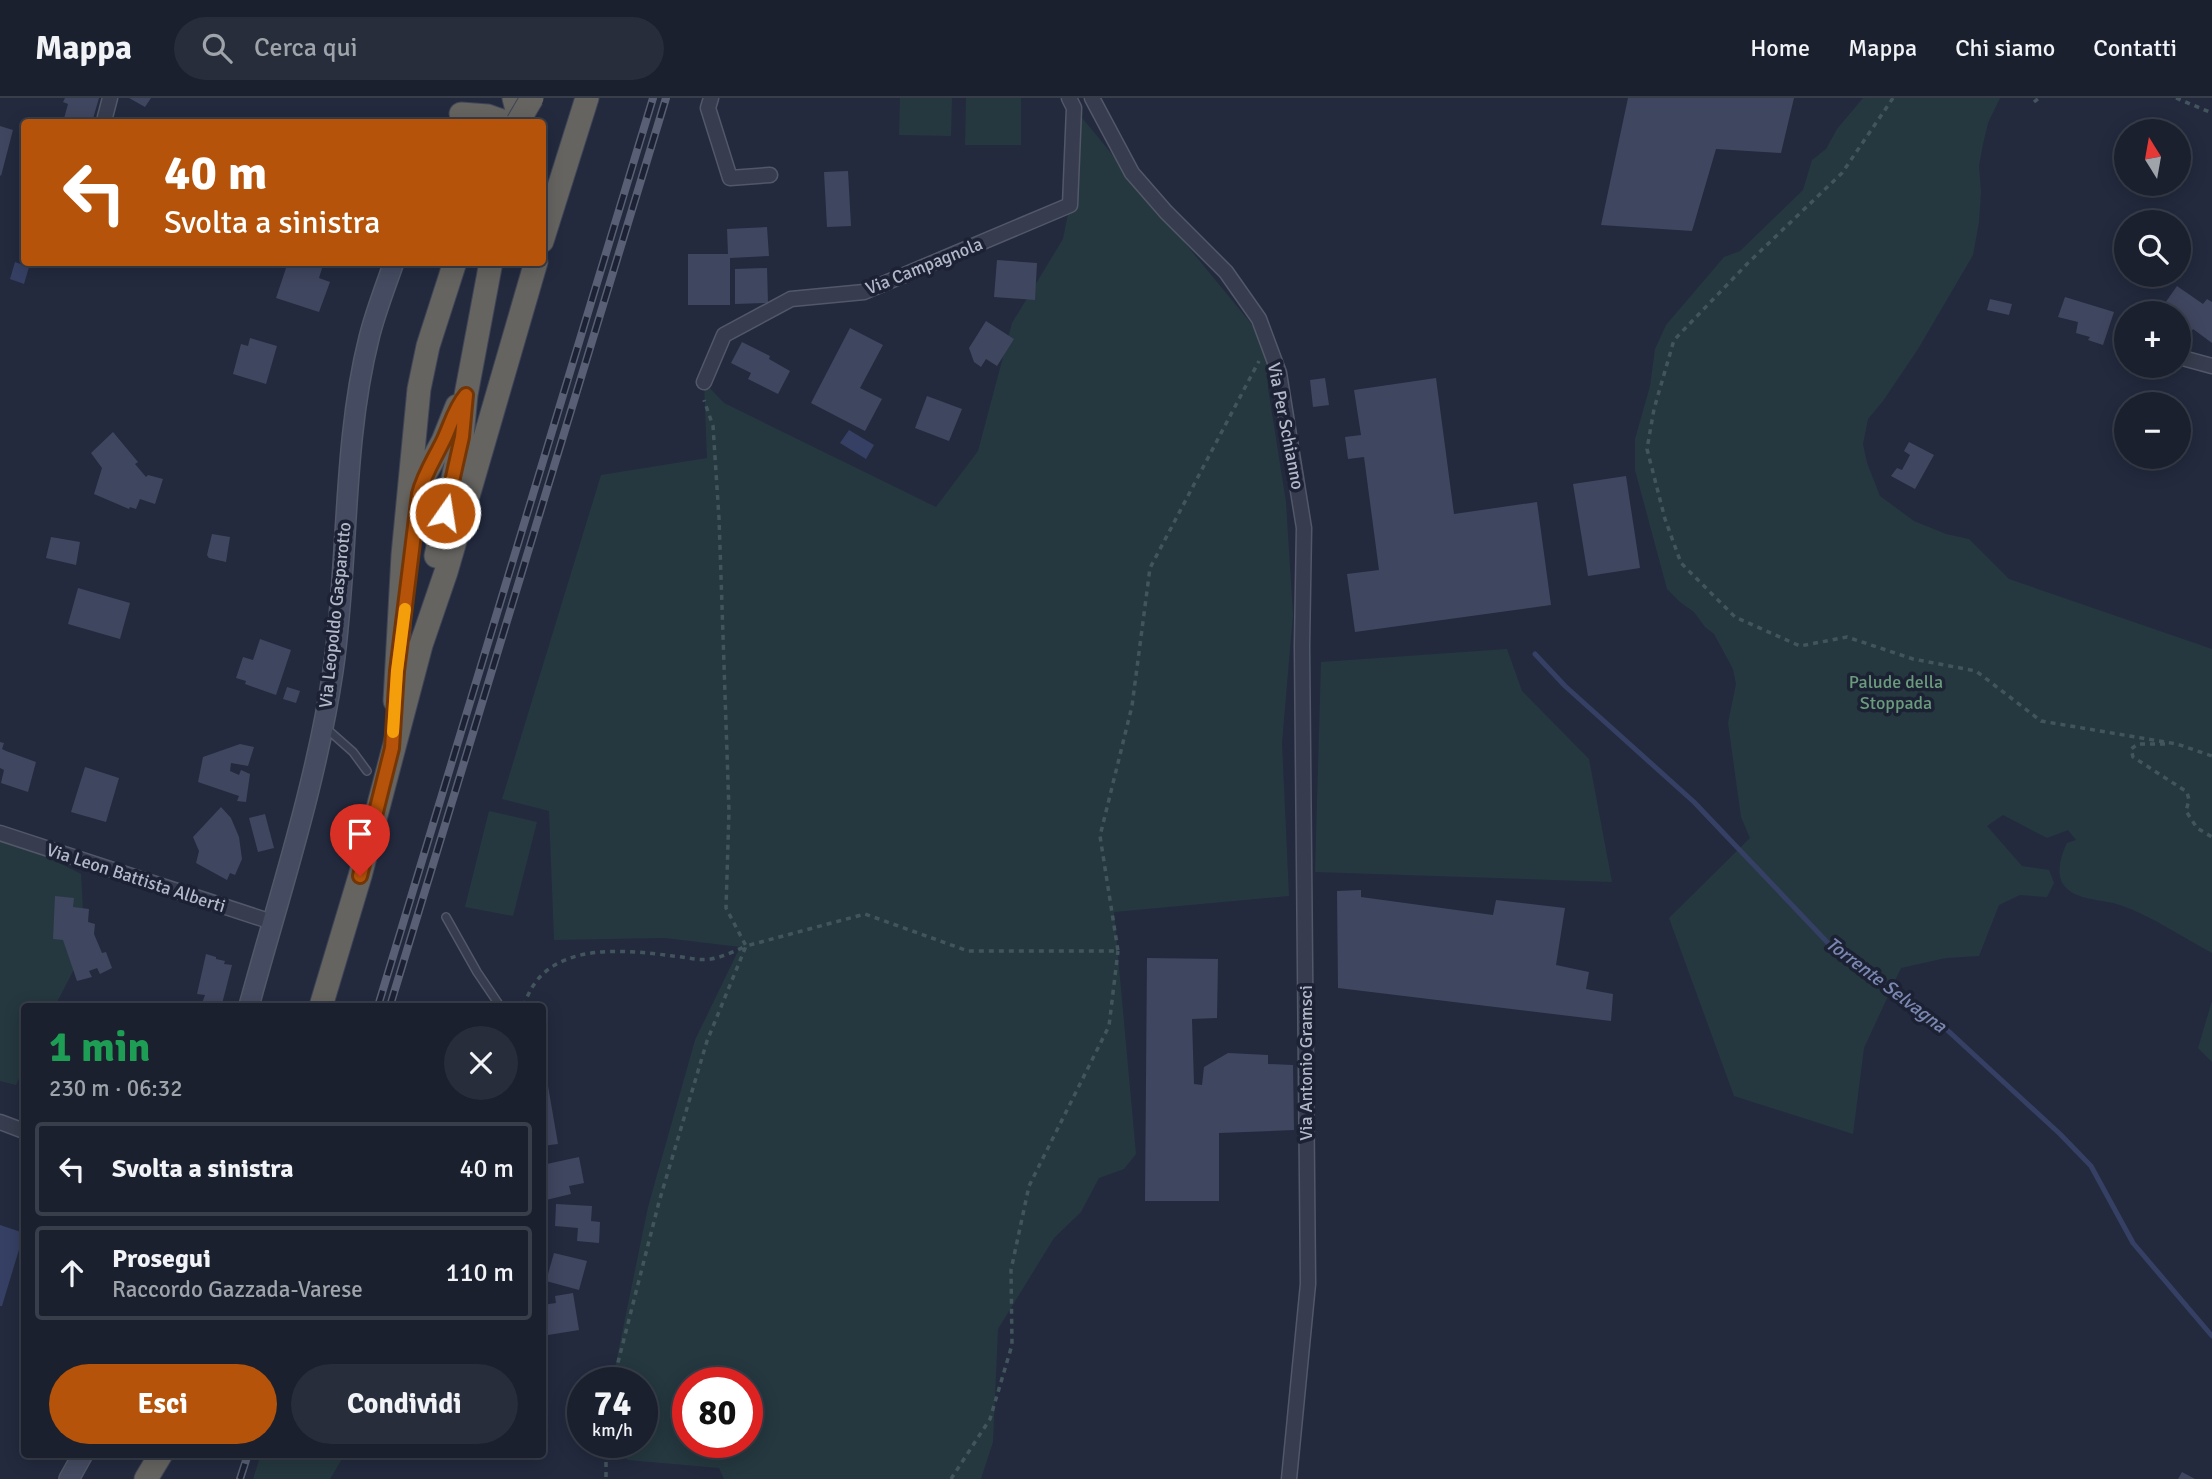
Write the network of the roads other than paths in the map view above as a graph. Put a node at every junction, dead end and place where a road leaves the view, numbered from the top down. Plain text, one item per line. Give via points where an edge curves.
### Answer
1 (110, 98) edge
2 (514, 98) edge
3 (532, 98) edge
4 (587, 98) edge
5 (711, 98) edge
6 (1069, 98) edge
7 (1092, 98) edge
8 (464, 114) edge
9 (105, 117) dead end
10 (496, 119) edge
11 (518, 119) edge
12 (521, 119) edge
13 (769, 176) dead end
14 (546, 228) edge
15 (393, 266) edge
16 (454, 266) edge
17 (490, 266) edge
18 (535, 266) edge
19 (2191, 360) edge
20 (2212, 366) edge
21 (704, 382) dead end
22 (466, 395) junction
23 (421, 645) junction
24 (1302, 646) joint
25 (397, 671) junction
26 (323, 725) junction
27 (392, 748) junction
28 (367, 771) dead end
29 (0, 834) edge
30 (446, 916) dead end
31 (272, 922) junction
32 (250, 1003) edge
33 (322, 1003) edge
34 (498, 1003) edge
35 (0, 1122) edge
36 (21, 1130) edge
37 (81, 1458) edge
38 (159, 1458) edge
39 (69, 1479) edge
40 (146, 1479) edge
41 (1289, 1479) edge

1 - 9 street
2 - 11 highway
3 - 12 highway, bridge
4 - 14 highway
5 - 13 street via 708,108 730,178
6 - 21 street, Via Campagnola via 1074,108 1070,205 864,292 791,299 724,335
7 - 24 street, Via Per Schianno via 1132,173 1226,272 1259,319 1279,373 1304,528
8 - 10 highway
15 - 26 main road, Via Leopoldo Gasparotto via 369,339 360,390 333,670
16 - 25 highway via 419,389
17 - 22 highway
18 - 23 highway
19 - 20 street
22 - 23 highway via 462,437
22 - 25 highway via 422,480
23 - 27 highway
24 - 41 street, Via Antonio Gramsci via 1308,1284
25 - 27 highway
26 - 28 lane
26 - 31 main road, Via Leopoldo Gasparotto
27 - 33 highway
29 - 31 street, Via Leon Battista Alberti
30 - 34 lane
31 - 32 main road, Via Leopoldo Gasparotto
35 - 36 street
37 - 39 main road
38 - 40 highway

